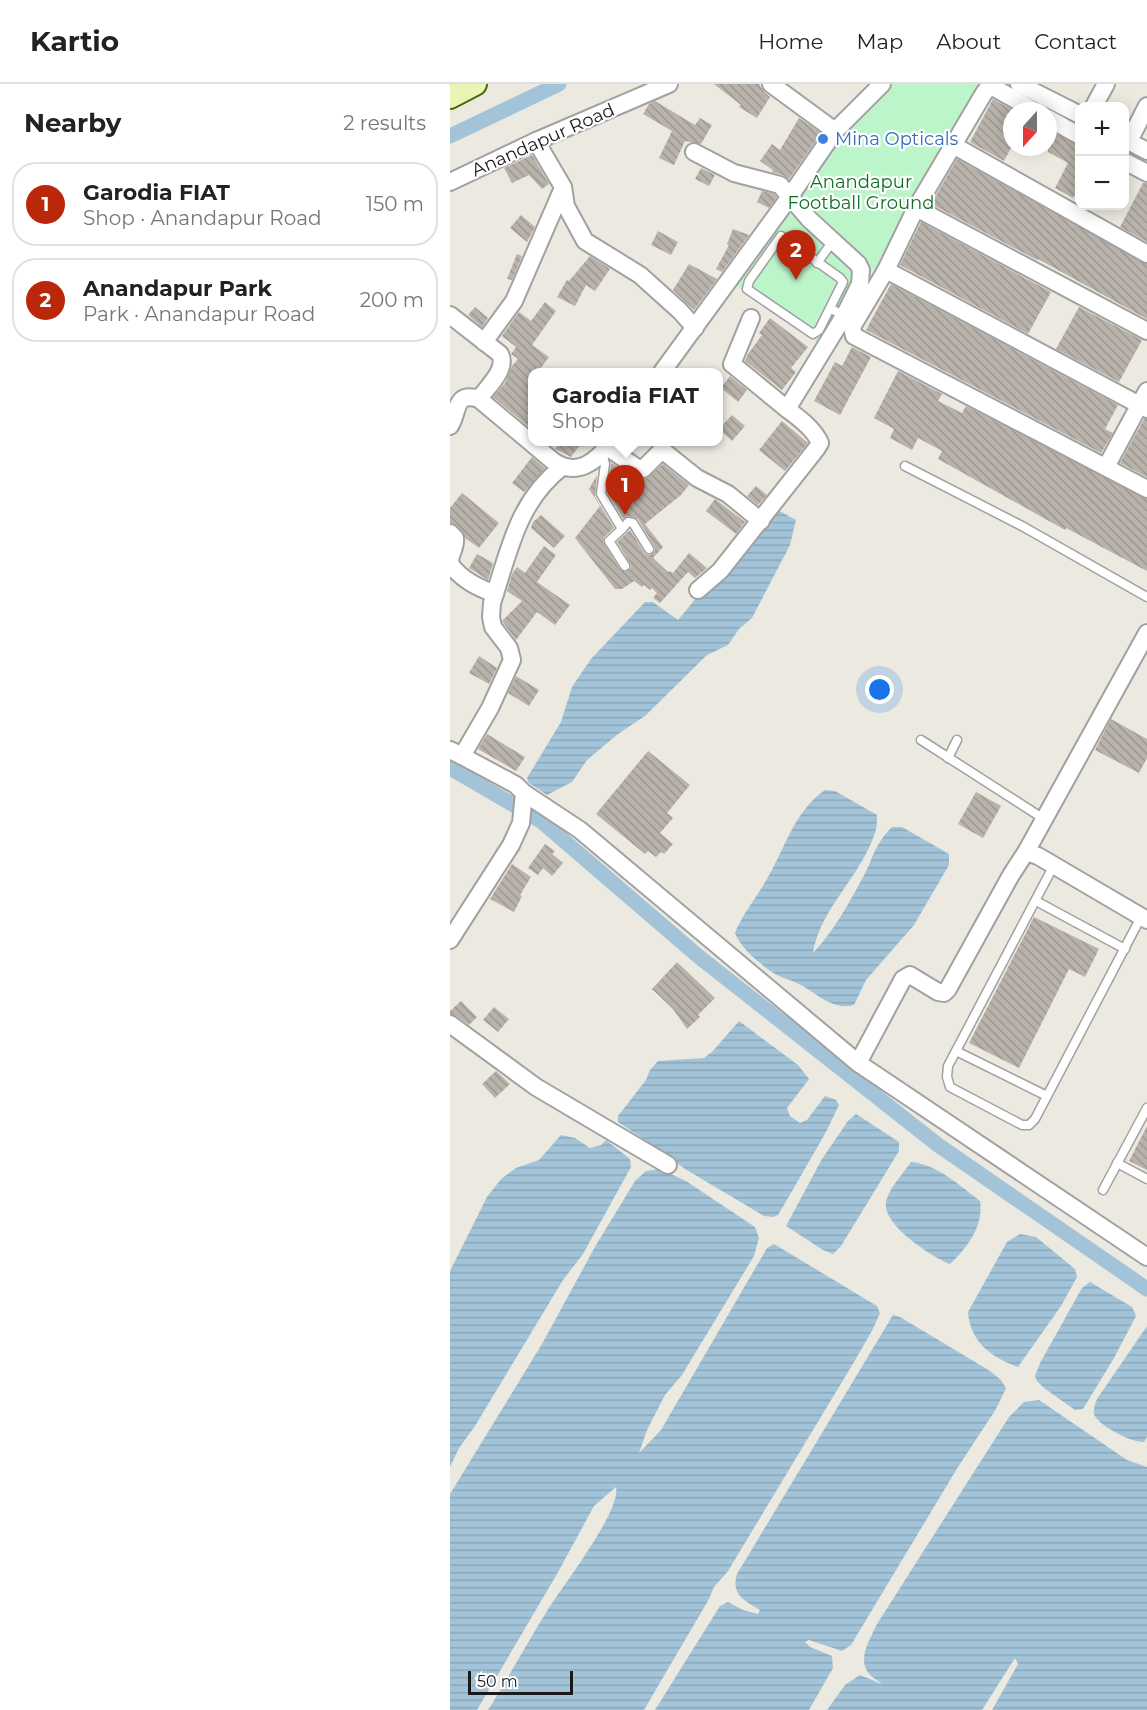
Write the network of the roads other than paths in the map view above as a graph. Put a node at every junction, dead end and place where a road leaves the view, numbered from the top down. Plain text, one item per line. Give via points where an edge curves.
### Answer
1 (476, 84) edge
2 (669, 84) edge
3 (771, 84) edge
4 (882, 84) edge
5 (1019, 84) edge
6 (1106, 84) edge
7 (450, 97) edge
8 (1019, 102) edge
9 (1096, 102) edge
10 (1147, 106) edge
11 (1075, 112) edge
12 (1057, 123) edge
13 (835, 131) junction
14 (1075, 133) edge
15 (1129, 137) edge
16 (536, 141) junction
17 (1129, 141) edge
18 (953, 144) junction
19 (1147, 151) edge
20 (694, 152) dead end
21 (1129, 163) edge
22 (1147, 173) edge
23 (450, 182) edge
24 (563, 187) junction
25 (789, 197) junction
26 (916, 208) junction
27 (833, 241) junction
28 (1147, 254) edge
29 (757, 256) junction
30 (817, 263) junction
31 (886, 270) junction
32 (837, 312) junction
33 (450, 315) edge
34 (751, 318) dead end
35 (695, 328) junction
36 (1147, 331) edge
37 (484, 342) junction
38 (665, 368) edge
39 (479, 399) junction
40 (1145, 401) edge
41 (787, 409) junction
42 (450, 426) edge
43 (528, 439) edge
44 (536, 446) edge
45 (607, 447) edge
46 (905, 466) dead end
47 (562, 467) junction
48 (1106, 467) junction
49 (1147, 489) edge
50 (761, 521) junction
51 (622, 529) junction
52 (450, 533) edge
53 (649, 549) dead end
54 (450, 562) edge
55 (625, 566) dead end
56 (698, 590) dead end
57 (495, 594) junction
58 (1147, 597) edge
59 (1147, 633) edge
60 (921, 740) dead end
61 (957, 740) dead end
62 (456, 753) edge
63 (948, 758) junction
64 (524, 798) junction
65 (1044, 819) junction
66 (1026, 852) junction
67 (1054, 865) junction
68 (1036, 901) junction
69 (1144, 918) edge
70 (450, 940) edge
71 (1125, 949) junction
72 (450, 1024) edge
73 (957, 1051) junction
74 (858, 1063) junction
75 (1047, 1096) junction
76 (1147, 1108) edge
77 (1117, 1164) junction
78 (668, 1166) dead end
79 (1147, 1179) edge
80 (1103, 1190) dead end
81 (1147, 1257) edge

1 - 7 main road
2 - 16 street, Anandapur Road
3 - 13 street
4 - 13 street
5 - 11 street
6 - 9 street
8 - 18 street via 988,88
10 - 15 street
12 - 14 street
13 - 25 street
16 - 23 street, Anandapur Road
16 - 24 street
17 - 19 street
18 - 26 street
18 - 28 street
20 - 25 street via 734,173 780,185
21 - 22 street
24 - 35 street via 566,206 585,241 640,274
24 - 37 street via 517,295
25 - 27 street
25 - 29 street
26 - 31 street
26 - 36 street
27 - 30 lane
27 - 32 street via 861,270 860,284
29 - 30 lane via 781,236
29 - 32 lane via 747,289 813,334
29 - 35 street
30 - 32 lane via 843,282
31 - 40 street
31 - 48 street via 852,327 854,336
32 - 41 street
33 - 37 street
34 - 41 street via 732,364
35 - 38 street
37 - 39 street via 503,359 502,367
39 - 42 street via 463,399
39 - 43 street
40 - 48 street
41 - 50 street via 820,443
44 - 47 street
45 - 47 street via 585,465
45 - 50 street via 639,469 644,469 662,450
45 - 51 lane via 601,494
46 - 58 lane
47 - 57 street via 549,477 518,522
48 - 49 street
50 - 56 street via 720,571
51 - 53 lane via 628,522 633,523
51 - 55 lane via 609,541
52 - 54 street via 456,545
54 - 57 street via 472,584
57 - 62 street via 493,627 509,648 512,660 490,708
59 - 65 street
60 - 63 lane
61 - 63 lane
62 - 64 street via 516,785
63 - 65 lane
64 - 70 street via 520,824 502,860
64 - 74 street via 580,830
65 - 66 street
66 - 67 street
66 - 74 street via 948,989 938,992 910,975 903,979
67 - 68 lane
67 - 69 street
68 - 71 lane
68 - 73 lane
69 - 71 lane
71 - 75 lane
72 - 78 street via 536,1087
73 - 75 lane
73 - 75 lane via 948,1066 950,1087 1022,1125 1035,1119
74 - 81 street
76 - 77 lane
77 - 79 lane
77 - 80 lane

